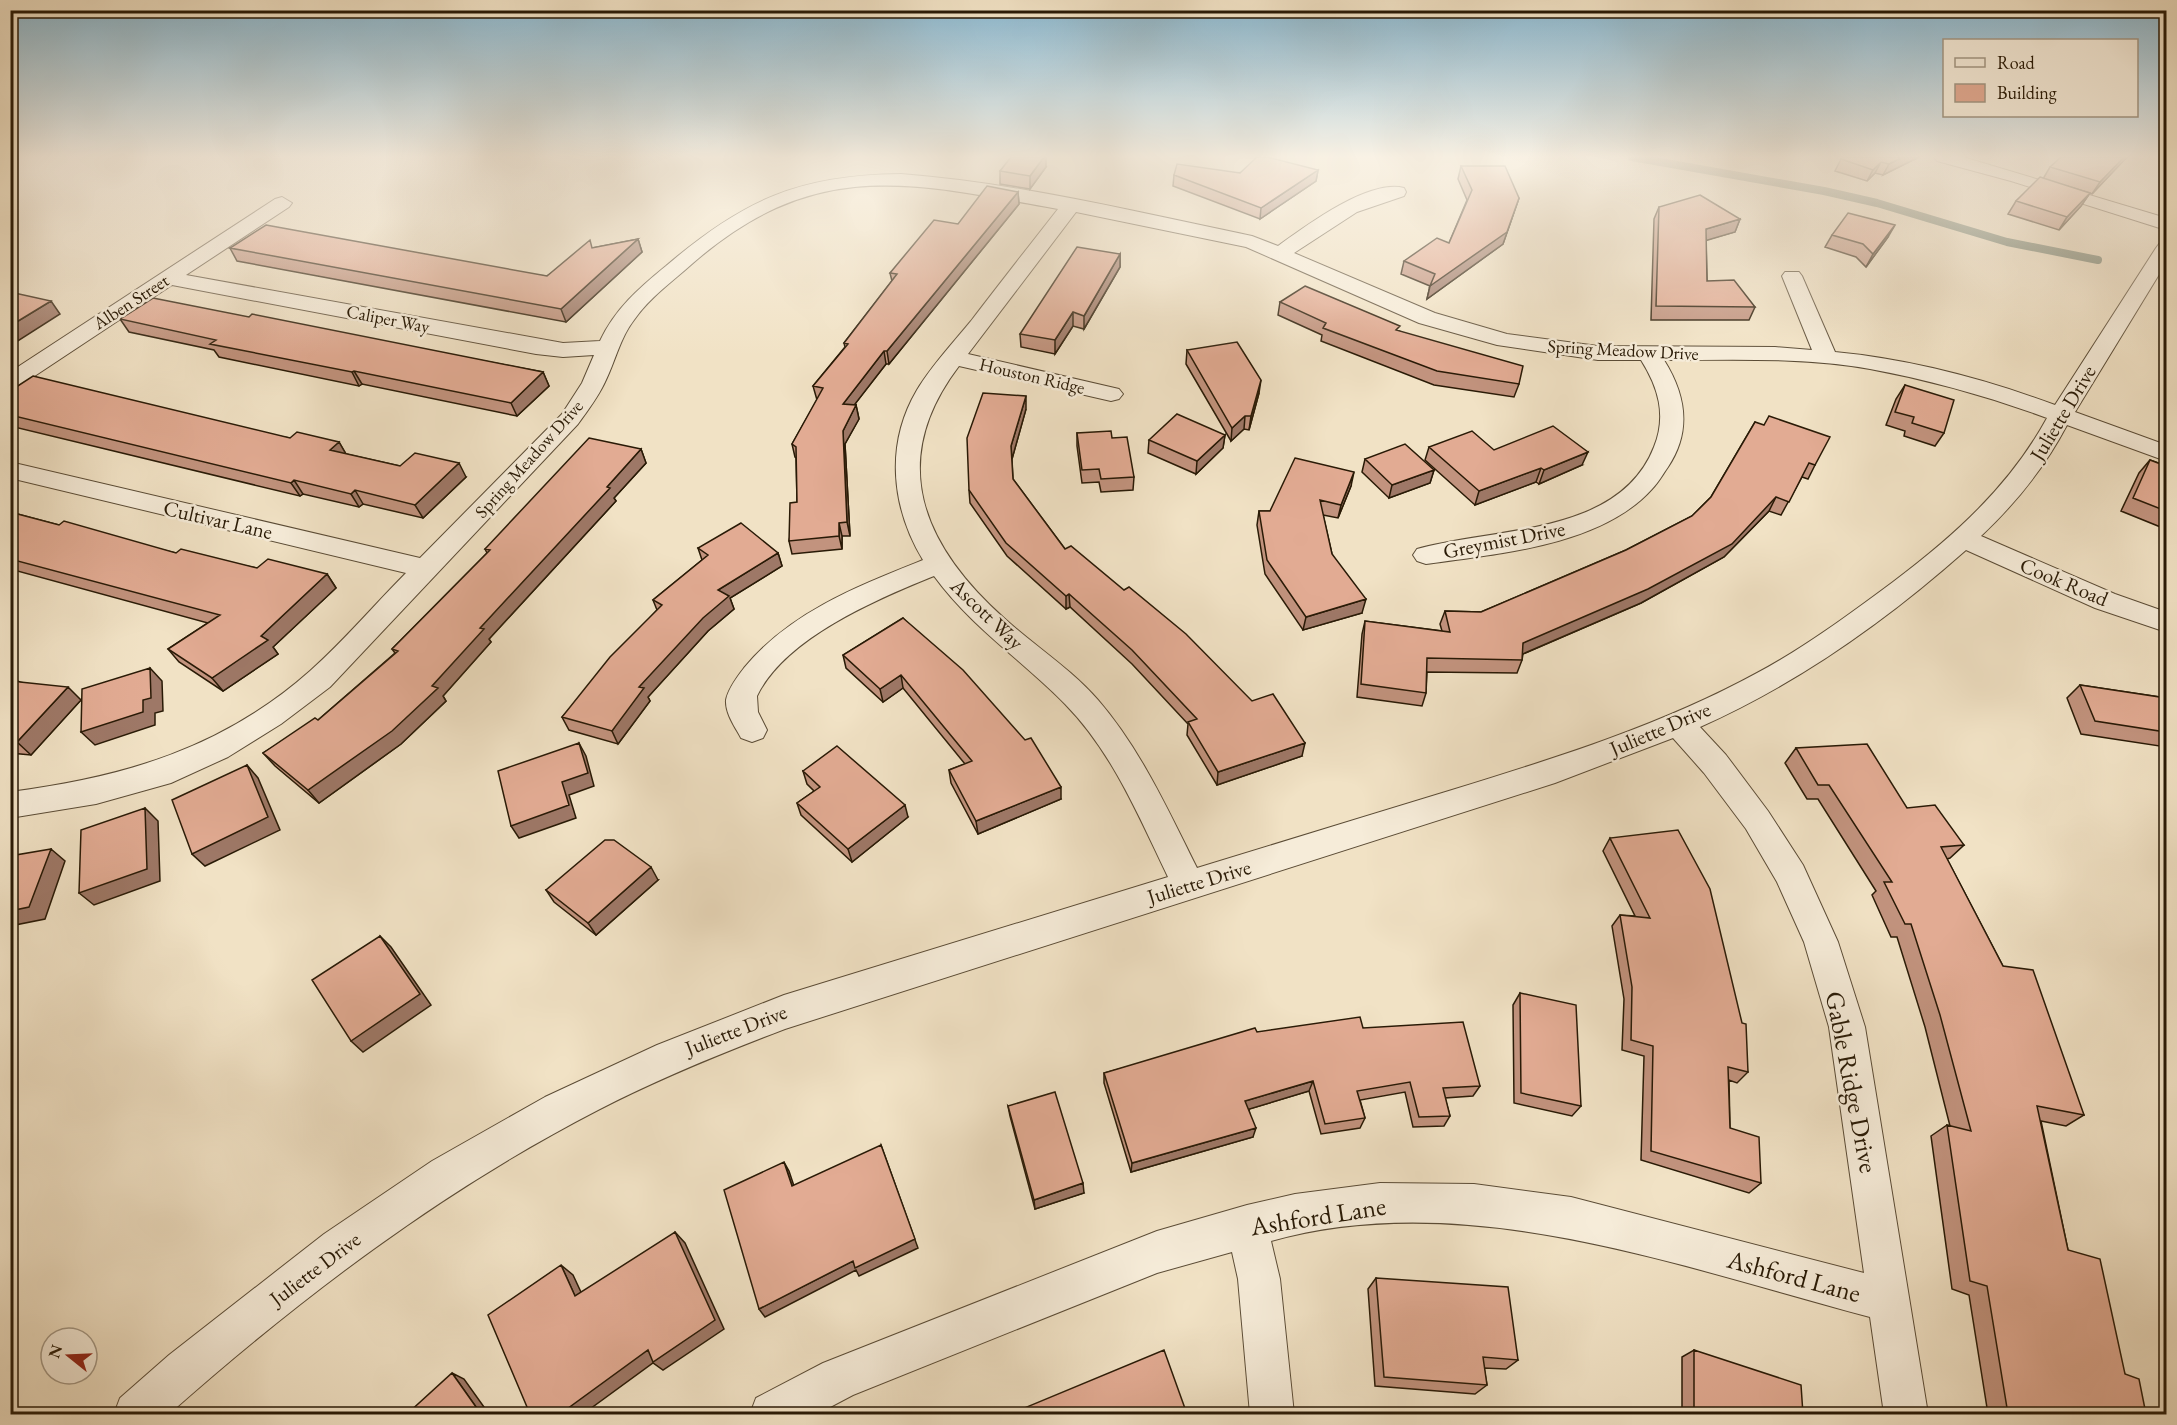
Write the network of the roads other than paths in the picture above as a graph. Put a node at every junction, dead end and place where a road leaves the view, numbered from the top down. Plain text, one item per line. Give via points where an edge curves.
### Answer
1 (251, 224) edge
2 (730, 224) edge
3 (1057, 224) edge
4 (1169, 224) edge
5 (1323, 224) edge
6 (2166, 248) edge
7 (1281, 252) junction
8 (1792, 276) dead end
9 (169, 278) junction
10 (607, 347) junction
11 (1649, 354) junction
12 (1826, 357) junction
13 (954, 358) junction
14 (10, 382) edge
15 (1111, 394) dead end
16 (2060, 416) junction
17 (2166, 453) edge
18 (10, 470) edge
19 (1962, 538) junction
20 (1426, 555) dead end
21 (938, 564) junction
22 (427, 569) junction
23 (2166, 622) edge
24 (1675, 724) junction
25 (752, 730) dead end
26 (10, 805) edge
27 (1188, 885) junction
28 (1247, 1225) junction
29 (1889, 1301) junction
30 (136, 1414) edge
31 (772, 1414) edge
32 (1272, 1414) edge
33 (1906, 1414) edge

1 - 9 street, Alben Street
2 - 10 street, Spring Meadow Drive via 706,239 626,314
3 - 13 street, Ascott Way
4 - 7 street, Spring Meadow Drive
5 - 7 street
6 - 16 street, Juliette Drive
7 - 11 street, Spring Meadow Drive via 1390,303 1464,330 1548,348
8 - 12 street
9 - 10 street, Caliper Way via 536,347
9 - 14 street, Alben Street
10 - 22 street, Spring Meadow Drive via 588,393 570,419
11 - 12 street, Spring Meadow Drive
11 - 20 street, Greymist Drive via 1668,389 1673,417 1669,443 1656,469 1638,490 1611,509 1549,534
12 - 16 street, Spring Meadow Drive via 1909,369
13 - 15 street, Houston Ridge
13 - 21 street, Ascott Way via 928,391 914,423 908,452 909,490 915,518
16 - 17 street, Spring Meadow Drive
16 - 19 street, Juliette Drive via 2048,443 2014,487
18 - 22 street, Cultivar Lane
19 - 23 street, Cook Road via 2105,601
19 - 24 street, Juliette Drive via 1928,570 1768,681
21 - 25 street via 834,611 765,663 744,690 741,703
21 - 27 street, Ascott Way via 965,598 1088,709 1139,785
22 - 26 street, Spring Meadow Drive via 320,679 276,713 223,744 180,766 117,786 65,799
24 - 27 street, Juliette Drive via 1555,771
24 - 29 street, Gable Ridge Drive via 1715,764 1757,820 1791,875 1821,942 1847,1027
27 - 30 street, Juliette Drive via 784,1012 673,1054 559,1110 446,1176 327,1257
28 - 29 street, Ashford Lane via 1295,1214 1380,1203 1474,1204 1571,1218
28 - 31 street, Ashford Lane via 1157,1252 839,1378
28 - 32 street via 1259,1279
29 - 33 street, Gable Ridge Drive

